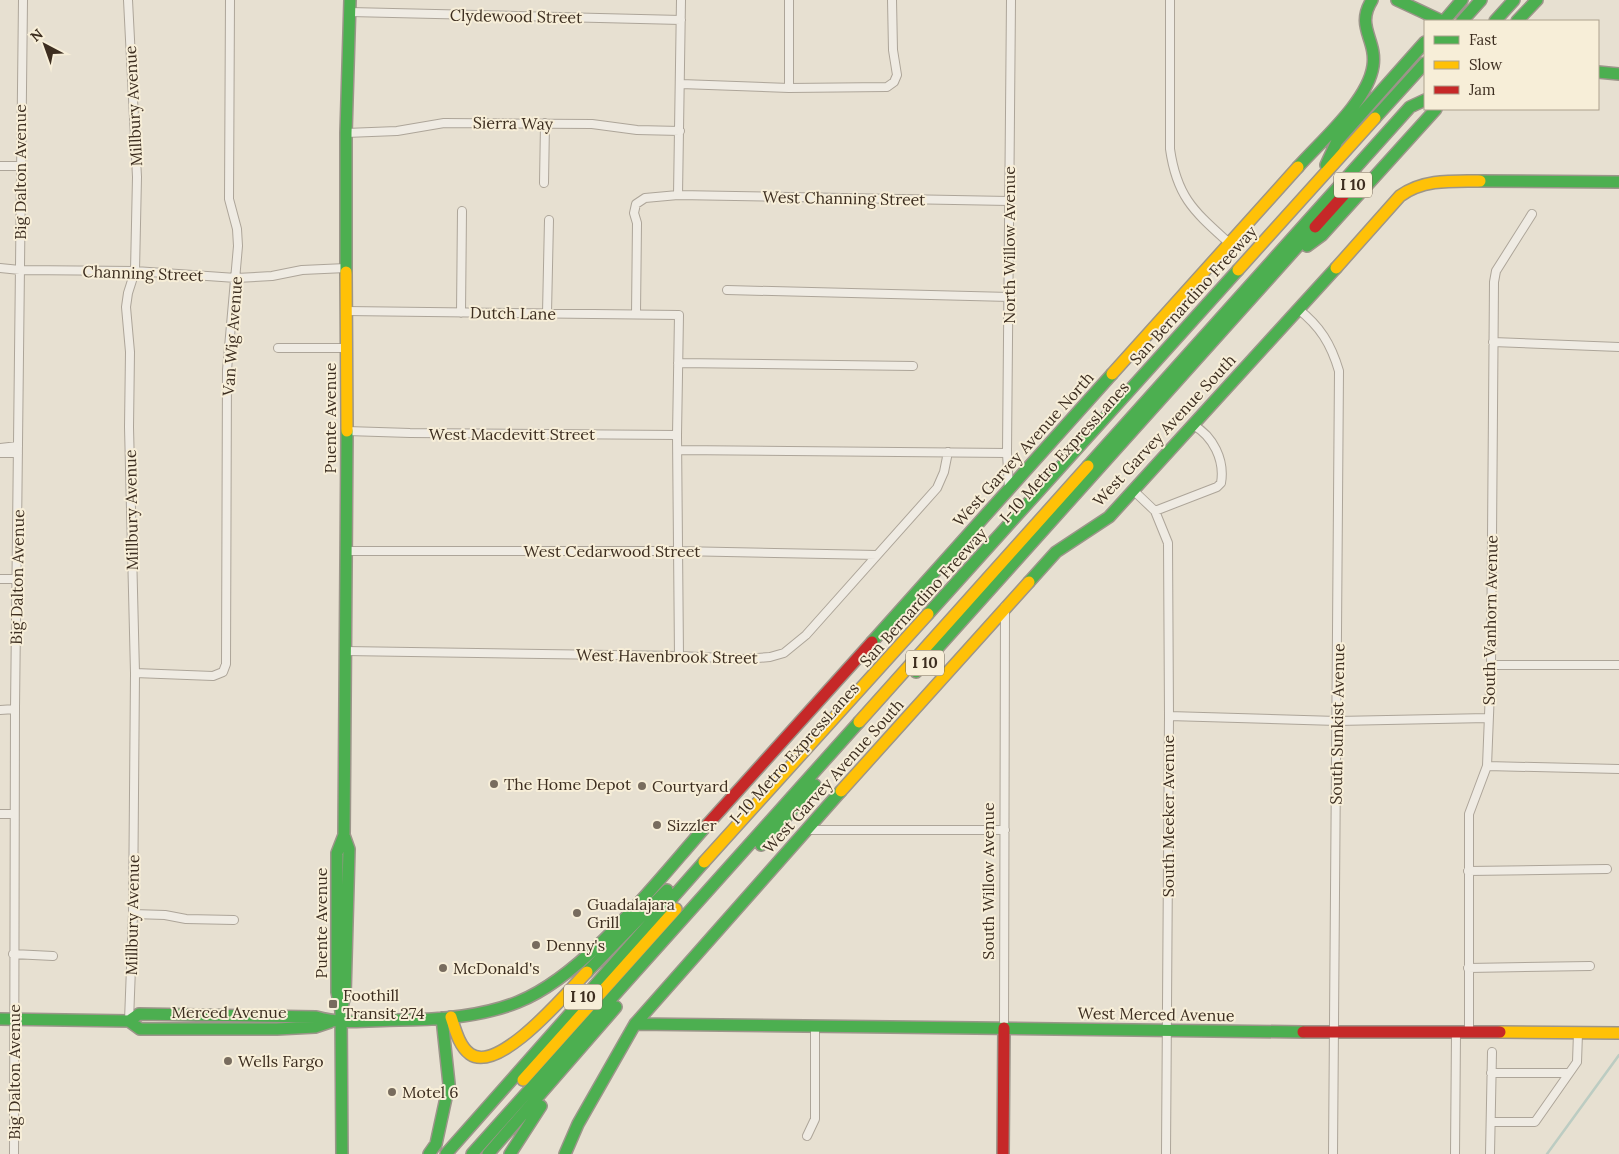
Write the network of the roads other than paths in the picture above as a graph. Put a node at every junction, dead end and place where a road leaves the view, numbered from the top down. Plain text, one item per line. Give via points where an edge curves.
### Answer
1 (23, 0) edge
2 (128, 0) edge
3 (230, 0) edge
4 (682, 0) edge
5 (789, 0) edge
6 (892, 0) edge
7 (1011, 0) edge
8 (1170, 0) edge
9 (1372, 0) edge
10 (1397, 0) edge
11 (1462, 0) edge
12 (1481, 0) edge
13 (1514, 0) edge
14 (1538, 0) edge
15 (350, 6) edge
16 (1446, 19) edge
17 (682, 20) junction
18 (1464, 20) edge
19 (1496, 20) edge
20 (1518, 20) edge
21 (1424, 43) edge
22 (1424, 64) edge
23 (1599, 72) edge
24 (1619, 74) edge
25 (1410, 81) junction
26 (681, 84) junction
27 (789, 88) junction
28 (1424, 101) edge
29 (1424, 102) edge
30 (1435, 110) edge
31 (545, 123) junction
32 (680, 131) junction
33 (346, 132) junction
34 (0, 166) edge
35 (19, 166) junction
36 (1320, 177) junction
37 (1619, 182) edge
38 (544, 183) dead end
39 (678, 196) junction
40 (1010, 201) junction
41 (462, 211) dead end
42 (1532, 214) dead end
43 (549, 220) dead end
44 (1229, 243) junction
45 (1281, 267) junction
46 (0, 268) edge
47 (346, 268) junction
48 (20, 270) junction
49 (135, 271) junction
50 (236, 278) junction
51 (727, 290) dead end
52 (1010, 297) junction
53 (1298, 309) junction
54 (346, 311) junction
55 (461, 313) junction
56 (547, 313) junction
57 (636, 314) junction
58 (1493, 342) junction
59 (1619, 347) edge
60 (278, 348) dead end
61 (346, 348) junction
62 (678, 362) junction
63 (913, 366) dead end
64 (1193, 425) junction
65 (347, 430) junction
66 (677, 435) junction
67 (0, 448) edge
68 (18, 450) junction
69 (678, 450) junction
70 (948, 452) junction
71 (0, 453) edge
72 (1007, 453) junction
73 (1009, 489) junction
74 (1134, 491) junction
75 (1156, 511) junction
76 (677, 551) junction
77 (346, 552) junction
78 (877, 555) junction
79 (0, 579) edge
80 (17, 579) junction
81 (1005, 607) junction
82 (345, 651) junction
83 (679, 656) junction
84 (1491, 665) junction
85 (1619, 665) edge
86 (135, 673) junction
87 (14, 709) junction
88 (0, 710) edge
89 (1169, 716) junction
90 (1488, 718) junction
91 (1337, 721) junction
92 (1487, 766) junction
93 (1619, 769) edge
94 (0, 814) edge
95 (14, 814) junction
96 (808, 830) junction
97 (1005, 830) junction
98 (724, 842) junction
99 (1608, 869) dead end
100 (1468, 871) junction
101 (133, 914) junction
102 (234, 920) dead end
103 (13, 954) junction
104 (53, 956) dead end
105 (1590, 966) dead end
106 (1468, 968) junction
107 (446, 1017) junction
108 (337, 1018) junction
109 (607, 1018) junction
110 (0, 1019) edge
111 (14, 1019) junction
112 (129, 1021) junction
113 (635, 1024) junction
114 (815, 1026) junction
115 (1004, 1028) junction
116 (1167, 1031) junction
117 (1333, 1031) junction
118 (1456, 1032) junction
119 (1469, 1032) junction
120 (1578, 1033) junction
121 (1619, 1033) edge
122 (1492, 1052) dead end
123 (1491, 1073) junction
124 (1569, 1073) junction
125 (1491, 1122) junction
126 (807, 1136) dead end
127 (14, 1154) edge
128 (342, 1154) edge
129 (429, 1154) edge
130 (446, 1154) edge
131 (457, 1154) edge
132 (472, 1154) edge
133 (488, 1154) edge
134 (510, 1154) edge
135 (564, 1154) edge
136 (1003, 1154) edge
137 (1166, 1154) edge
138 (1333, 1154) edge
139 (1455, 1154) edge
140 (1490, 1154) edge

1 - 35 street, Big Dalton Avenue
2 - 49 street, Millbury Avenue via 137,157
3 - 50 street, Van Wig Avenue via 229,199 237,228
4 - 17 street
5 - 27 street
6 - 27 street via 897,75 894,82 887,87 872,88
7 - 40 street, North Willow Avenue
8 - 44 street via 1173,171 1177,184 1195,211
9 - 44 main road, West Garvey Avenue North via 1364,16 1374,52 1368,84 1356,102
10 - 16 main road
11 - 16 main road
12 - 18 main road
13 - 19 main road
14 - 20 main road
15 - 17 street, Clydewood Street
15 - 33 main road, Puente Avenue
17 - 26 street
21 - 36 main road via 1337,141
22 - 25 main road, San Bernardino Freeway / I 10
23 - 24 main road
25 - 36 main road, San Bernardino Freeway / I 10
25 - 131 main road, I-10 Metro ExpressLanes via 1396,107
26 - 27 street
26 - 32 street
28 - 132 main road, I-10 Metro ExpressLanes via 1410,107 1391,128
29 - 45 main road, I 10
30 - 45 main road via 1322,235
31 - 32 street, Sierra Way
31 - 33 street, Sierra Way via 444,123 397,131
31 - 38 street
32 - 39 street
33 - 47 main road, Puente Avenue
34 - 35 street
35 - 48 street, Big Dalton Avenue
36 - 98 main road, San Bernardino Freeway / I 10
37 - 53 main road, West Garvey Avenue South via 1442,181 1412,187 1390,206
39 - 40 street, West Channing Street
39 - 57 street via 645,198 636,204
40 - 52 street, North Willow Avenue
41 - 55 street
42 - 58 street, South Vanhorn Avenue via 1496,271
43 - 56 street
44 - 73 main road, West Garvey Avenue North
45 - 109 main road, I 10
46 - 48 street, Channing Street
47 - 50 street, Channing Street
47 - 54 main road, Puente Avenue
48 - 49 street, Channing Street
48 - 68 street, Big Dalton Avenue
49 - 50 street, Channing Street
49 - 86 street, Millbury Avenue via 126,307 130,352
50 - 86 street, Van Wig Avenue via 227,370 224,672 213,676
51 - 52 street
52 - 72 street, North Willow Avenue
53 - 64 main road, West Garvey Avenue South
53 - 91 street, South Sunkist Avenue via 1316,322 1330,345 1339,371
54 - 55 street, Dutch Lane
54 - 61 main road, Puente Avenue
55 - 56 street, Dutch Lane
56 - 57 street, Dutch Lane
57 - 62 street, Dutch Lane via 679,315
58 - 59 street
58 - 84 street, South Vanhorn Avenue
60 - 61 street
61 - 65 main road, Puente Avenue
62 - 63 street
62 - 66 street
64 - 74 main road, West Garvey Avenue South
64 - 75 street via 1205,431 1217,450 1221,483
65 - 66 street, West Macdevitt Street
65 - 77 main road, Puente Avenue
66 - 69 street
67 - 68 street
68 - 71 street
68 - 80 street, Big Dalton Avenue
69 - 70 street
69 - 76 street
70 - 72 street
70 - 78 street, West Havenbrook Street via 938,488
72 - 73 street, North Willow Avenue
73 - 107 main road, West Garvey Avenue North via 587,956 535,995 504,1008
74 - 75 street, South Meeker Avenue
74 - 81 main road, West Garvey Avenue South via 1108,517 1056,552
75 - 89 street, South Meeker Avenue via 1168,543
76 - 77 street, West Cedarwood Street
76 - 78 street, West Cedarwood Street
76 - 83 street
77 - 82 main road, Puente Avenue
78 - 83 street, West Havenbrook Street via 806,635 784,653 744,659
79 - 80 street
80 - 87 street, Big Dalton Avenue
81 - 96 main road, West Garvey Avenue South
81 - 97 street, South Willow Avenue
82 - 83 street, West Havenbrook Street
82 - 108 main road, Puente Avenue via 344,835 349,849 348,906 345,995
84 - 85 street
84 - 90 street, South Vanhorn Avenue
86 - 101 street, Millbury Avenue
87 - 88 street
87 - 95 street, Big Dalton Avenue
89 - 91 street
89 - 116 street, South Meeker Avenue
90 - 91 street
90 - 92 street, South Vanhorn Avenue
91 - 117 street, South Sunkist Avenue
92 - 93 street
92 - 100 street, South Vanhorn Avenue via 1469,814
94 - 95 street
95 - 103 street, Big Dalton Avenue
96 - 97 street
96 - 113 main road, West Garvey Avenue South
97 - 115 street, South Willow Avenue
98 - 107 main road via 692,863 531,1029 500,1054 489,1058 469,1054
98 - 130 main road, San Bernardino Freeway / I 10
99 - 100 street
100 - 106 street, South Vanhorn Avenue
101 - 102 street
101 - 112 street, Millbury Avenue
103 - 104 street
103 - 111 street, Big Dalton Avenue
105 - 106 street
106 - 119 street, South Vanhorn Avenue
107 - 108 main road, Merced Avenue via 413,1021
107 - 129 main road via 449,1084 436,1144
108 - 112 main road, Merced Avenue via 315,1027 232,1029 140,1029
108 - 128 main road, Puente Avenue
109 - 133 main road, I 10
109 - 134 main road via 531,1119
110 - 111 main road, Merced Avenue
111 - 112 main road, Merced Avenue
111 - 127 street, Big Dalton Avenue
113 - 114 main road, West Merced Avenue
113 - 135 main road, West Garvey Avenue South
114 - 115 main road, West Merced Avenue
114 - 126 street via 814,1119
115 - 116 main road, West Merced Avenue
115 - 136 main road, South Willow Avenue
116 - 117 main road, West Merced Avenue
116 - 137 street, South Meeker Avenue
117 - 118 main road, West Merced Avenue
117 - 138 street, South Sunkist Avenue
118 - 119 main road, West Merced Avenue
118 - 139 street
119 - 120 main road, West Merced Avenue
120 - 121 main road, West Merced Avenue
120 - 124 street via 1577,1062
122 - 123 street
123 - 124 street
123 - 125 street
124 - 125 street via 1534,1122
125 - 140 street

